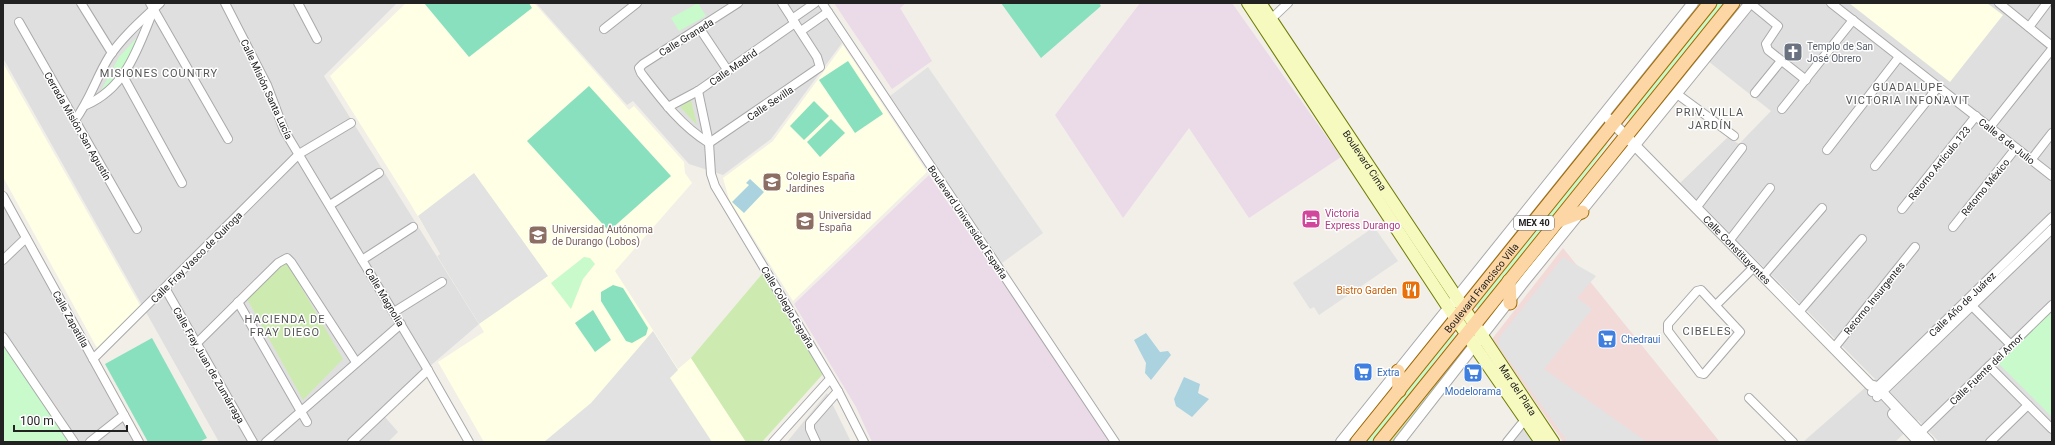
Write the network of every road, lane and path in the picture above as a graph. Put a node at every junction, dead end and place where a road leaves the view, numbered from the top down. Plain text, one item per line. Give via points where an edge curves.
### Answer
1 (81, 3) edge
2 (160, 3) edge
3 (225, 3) edge
4 (298, 3) edge
5 (636, 3) edge
6 (738, 3) edge
7 (782, 3) edge
8 (815, 3) edge
9 (822, 3) edge
10 (1248, 3) edge
11 (1260, 3) edge
12 (1288, 3) edge
13 (1693, 3) edge
14 (1710, 3) edge
15 (1733, 3) edge
16 (1750, 3) edge
17 (1831, 3) edge
18 (1999, 3) edge
19 (2047, 3) edge
20 (152, 6) edge
21 (828, 12) junction
22 (1724, 14) junction
23 (1853, 20) junction
24 (794, 21) junction
25 (19, 22) dead end
26 (1267, 23) junction
27 (2028, 27) junction
28 (604, 29) dead end
29 (700, 29) junction
30 (801, 31) junction
31 (317, 38) dead end
32 (1718, 43) junction
33 (2052, 46) edge
34 (2052, 49) edge
35 (112, 53) junction
36 (1900, 57) junction
37 (1781, 61) junction
38 (728, 71) junction
39 (123, 76) junction
40 (1806, 80) junction
41 (1938, 87) junction
42 (698, 91) junction
43 (1755, 93) dead end
44 (1677, 94) junction
45 (86, 105) junction
46 (668, 107) junction
47 (1782, 109) dead end
48 (1604, 114) junction
49 (1976, 116) junction
50 (75, 120) junction
51 (351, 123) dead end
52 (1613, 124) junction
53 (1990, 128) junction
54 (2052, 133) edge
55 (1626, 136) junction
56 (1734, 136) dead end
57 (228, 139) dead end
58 (709, 143) junction
59 (1635, 146) junction
60 (1742, 148) dead end
61 (2016, 148) junction
62 (1826, 150) dead end
63 (299, 154) junction
64 (2031, 160) junction
65 (1875, 166) dead end
66 (379, 173) dead end
67 (2052, 176) edge
68 (182, 183) dead end
69 (1770, 188) dead end
70 (3, 196) edge
71 (330, 205) junction
72 (1696, 208) junction
73 (1822, 208) dead end
74 (1902, 209) dead end
75 (1582, 212) junction
76 (2052, 217) edge
77 (1558, 220) junction
78 (413, 227) dead end
79 (1954, 227) dead end
80 (2052, 228) edge
81 (137, 229) dead end
82 (26, 238) junction
83 (1862, 240) dead end
84 (1728, 241) junction
85 (1915, 247) dead end
86 (3, 260) edge
87 (362, 260) junction
88 (1754, 267) junction
89 (1764, 276) junction
90 (1509, 281) junction
91 (442, 282) dead end
92 (165, 288) junction
93 (238, 302) junction
94 (1452, 302) junction
95 (1510, 303) junction
96 (1716, 305) junction
97 (1972, 306) junction
98 (2051, 307) edge
99 (394, 312) junction
100 (1799, 312) junction
101 (1460, 314) junction
102 (401, 324) junction
103 (1471, 330) junction
104 (3, 337) edge
105 (1479, 342) junction
106 (196, 344) junction
107 (2011, 345) junction
108 (1834, 348) junction
109 (93, 359) junction
110 (356, 362) junction
111 (1990, 366) junction
112 (428, 370) junction
113 (1398, 371) junction
114 (830, 379) junction
115 (838, 391) junction
116 (1399, 391) junction
117 (1875, 391) junction
118 (1749, 398) dead end
119 (2028, 405) junction
120 (300, 411) junction
121 (124, 414) junction
122 (1529, 415) junction
123 (307, 422) dead end
124 (2052, 429) edge
125 (1920, 437) edge
126 (74, 442) edge
127 (90, 442) edge
128 (139, 442) edge
129 (253, 442) edge
130 (266, 442) edge
131 (352, 442) edge
132 (469, 442) edge
133 (773, 442) edge
134 (816, 442) edge
135 (864, 442) edge
136 (1115, 442) edge
137 (1341, 442) edge
138 (1357, 442) edge
139 (1380, 442) edge
140 (1399, 442) edge
141 (1507, 442) edge
142 (1541, 442) edge
143 (1553, 442) edge
144 (1793, 442) edge
145 (1929, 442) edge
146 (1990, 442) edge

1 - 35 street
2 - 20 street
3 - 63 street, Calle Misión Santa Lucía via 267,85 284,130
4 - 31 street
5 - 28 street
6 - 29 street, Calle Granada
7 - 24 street
8 - 24 street, Calle Madrid
9 - 21 street, Boulevard Universidad España
10 - 26 main road, Boulevard Cima
11 - 26 main road, Boulevard Cima
12 - 26 street
13 - 48 street, Boulevard Francisco Villa
14 - 52 main road, Boulevard Francisco Villa / MEX 40
15 - 22 main road, Boulevard Francisco Villa / MEX 40
16 - 32 street
16 - 37 street via 1778,26 1766,47
17 - 23 street, Calle 8 de Julio
18 - 27 street
19 - 27 street
20 - 35 street
20 - 39 street via 135,57
20 - 57 street
21 - 30 street
21 - 136 street, Boulevard Universidad España
22 - 32 street
22 - 55 main road, Boulevard Francisco Villa / MEX 40
23 - 36 street, Calle 8 de Julio
23 - 40 street
24 - 30 street
24 - 38 street, Calle Madrid
25 - 50 street, Cerrada Misión San Agustín
26 - 94 main road, Boulevard Cima
27 - 33 street
29 - 38 street
29 - 46 street, Calle Granada via 639,68
30 - 58 street, Calle Sevilla via 817,57 820,67
32 - 44 street
34 - 53 street
35 - 45 street
36 - 41 street, Calle 8 de Julio
36 - 62 street
37 - 40 street
37 - 43 street
38 - 42 street, Calle Madrid
39 - 45 street via 104,96
39 - 68 street
40 - 47 street
41 - 49 street, Calle 8 de Julio
41 - 65 street
42 - 46 street, Calle Madrid
42 - 58 street
44 - 56 street
44 - 59 street
45 - 50 street
46 - 58 street via 694,134
48 - 52 street, Calle Constituyentes
48 - 94 street, Boulevard Francisco Villa
49 - 53 street, Calle 8 de Julio
49 - 74 street, Retorno Artículo 123
50 - 81 street, Cerrada Misión San Agustín
51 - 63 street, Calle Fray Vasco de Quiroga
52 - 55 street, Calle Constituyentes
52 - 101 main road, Boulevard Francisco Villa / MEX 40
53 - 61 street, Calle 8 de Julio
54 - 64 street
55 - 59 street, Calle Constituyentes
55 - 77 main road, Boulevard Francisco Villa / MEX 40
58 - 114 street, Calle Colegio España via 710,174 715,186
59 - 72 street, Calle Constituyentes
59 - 75 street
60 - 72 street
61 - 64 street, Calle 8 de Julio
61 - 79 street, Retorno México
63 - 71 street, Calle Magnolia
63 - 92 street, Calle Fray Vasco de Quiroga
64 - 67 street, Calle 8 de Julio
66 - 71 street
69 - 84 street
70 - 82 street, Calle Zapatilla
71 - 87 street, Calle Magnolia
72 - 84 street, Calle Constituyentes
73 - 89 street
75 - 77 main road
75 - 95 street
76 - 117 street, Calle Año de Juárez
77 - 90 main road, Boulevard Francisco Villa / MEX 40
78 - 87 street
80 - 97 street, Calle Año de Juárez
82 - 86 street
82 - 109 street, Calle Zapatilla
83 - 100 street
84 - 88 street, Calle Constituyentes
85 - 108 street, Retorno Insurgentes
87 - 99 street, Calle Magnolia
88 - 89 street, Calle Constituyentes
88 - 96 street
89 - 100 street, Calle Constituyentes
90 - 95 main road
90 - 103 main road, Boulevard Francisco Villa / MEX 40
91 - 99 street
92 - 106 street, Calle Fray Juan de Zumárraga
92 - 109 street, Calle Fray Vasco de Quiroga
93 - 106 street
93 - 110 street via 278,263 288,258
93 - 120 street
94 - 101 main road, Boulevard Cima
94 - 113 street, Boulevard Francisco Villa
95 - 105 street
96 - 96 street via 1699,290 1667,327 1700,373 1704,374 1740,332
97 - 107 street
97 - 117 street, Calle Año de Juárez
98 - 107 street, Calle Fuente del Amor
99 - 102 street, Calle Magnolia
100 - 108 street, Calle Constituyentes
101 - 103 main road, Boulevard Cima
101 - 116 main road, Boulevard Francisco Villa / MEX 40
102 - 110 street
102 - 112 street, Calle Magnolia
103 - 105 main road, Mar del Plata
103 - 139 main road, Boulevard Francisco Villa / MEX 40
104 - 126 street
105 - 122 main road, Mar del Plata
105 - 140 street
106 - 129 street, Calle Fray Juan de Zumárraga
107 - 111 street, Calle Fuente del Amor
108 - 117 street, Calle Constituyentes
109 - 121 street, Calle Zapatilla
110 - 120 street
111 - 119 street
111 - 125 street, Calle Fuente del Amor
112 - 131 street
112 - 132 street, Calle Magnolia
113 - 116 main road
113 - 137 street, Boulevard Francisco Villa
114 - 115 street, Calle Colegio España
114 - 133 street
115 - 134 street via 810,423
115 - 135 street, Calle Colegio España
116 - 138 main road, Boulevard Francisco Villa / MEX 40
117 - 125 street, Calle Constituyentes
118 - 144 street
119 - 124 street
119 - 146 street
120 - 123 street
120 - 130 street
121 - 127 street
121 - 128 street, Calle Zapatilla
122 - 141 street
122 - 142 main road
122 - 143 main road, Mar del Plata
125 - 145 street, Calle Constituyentes

